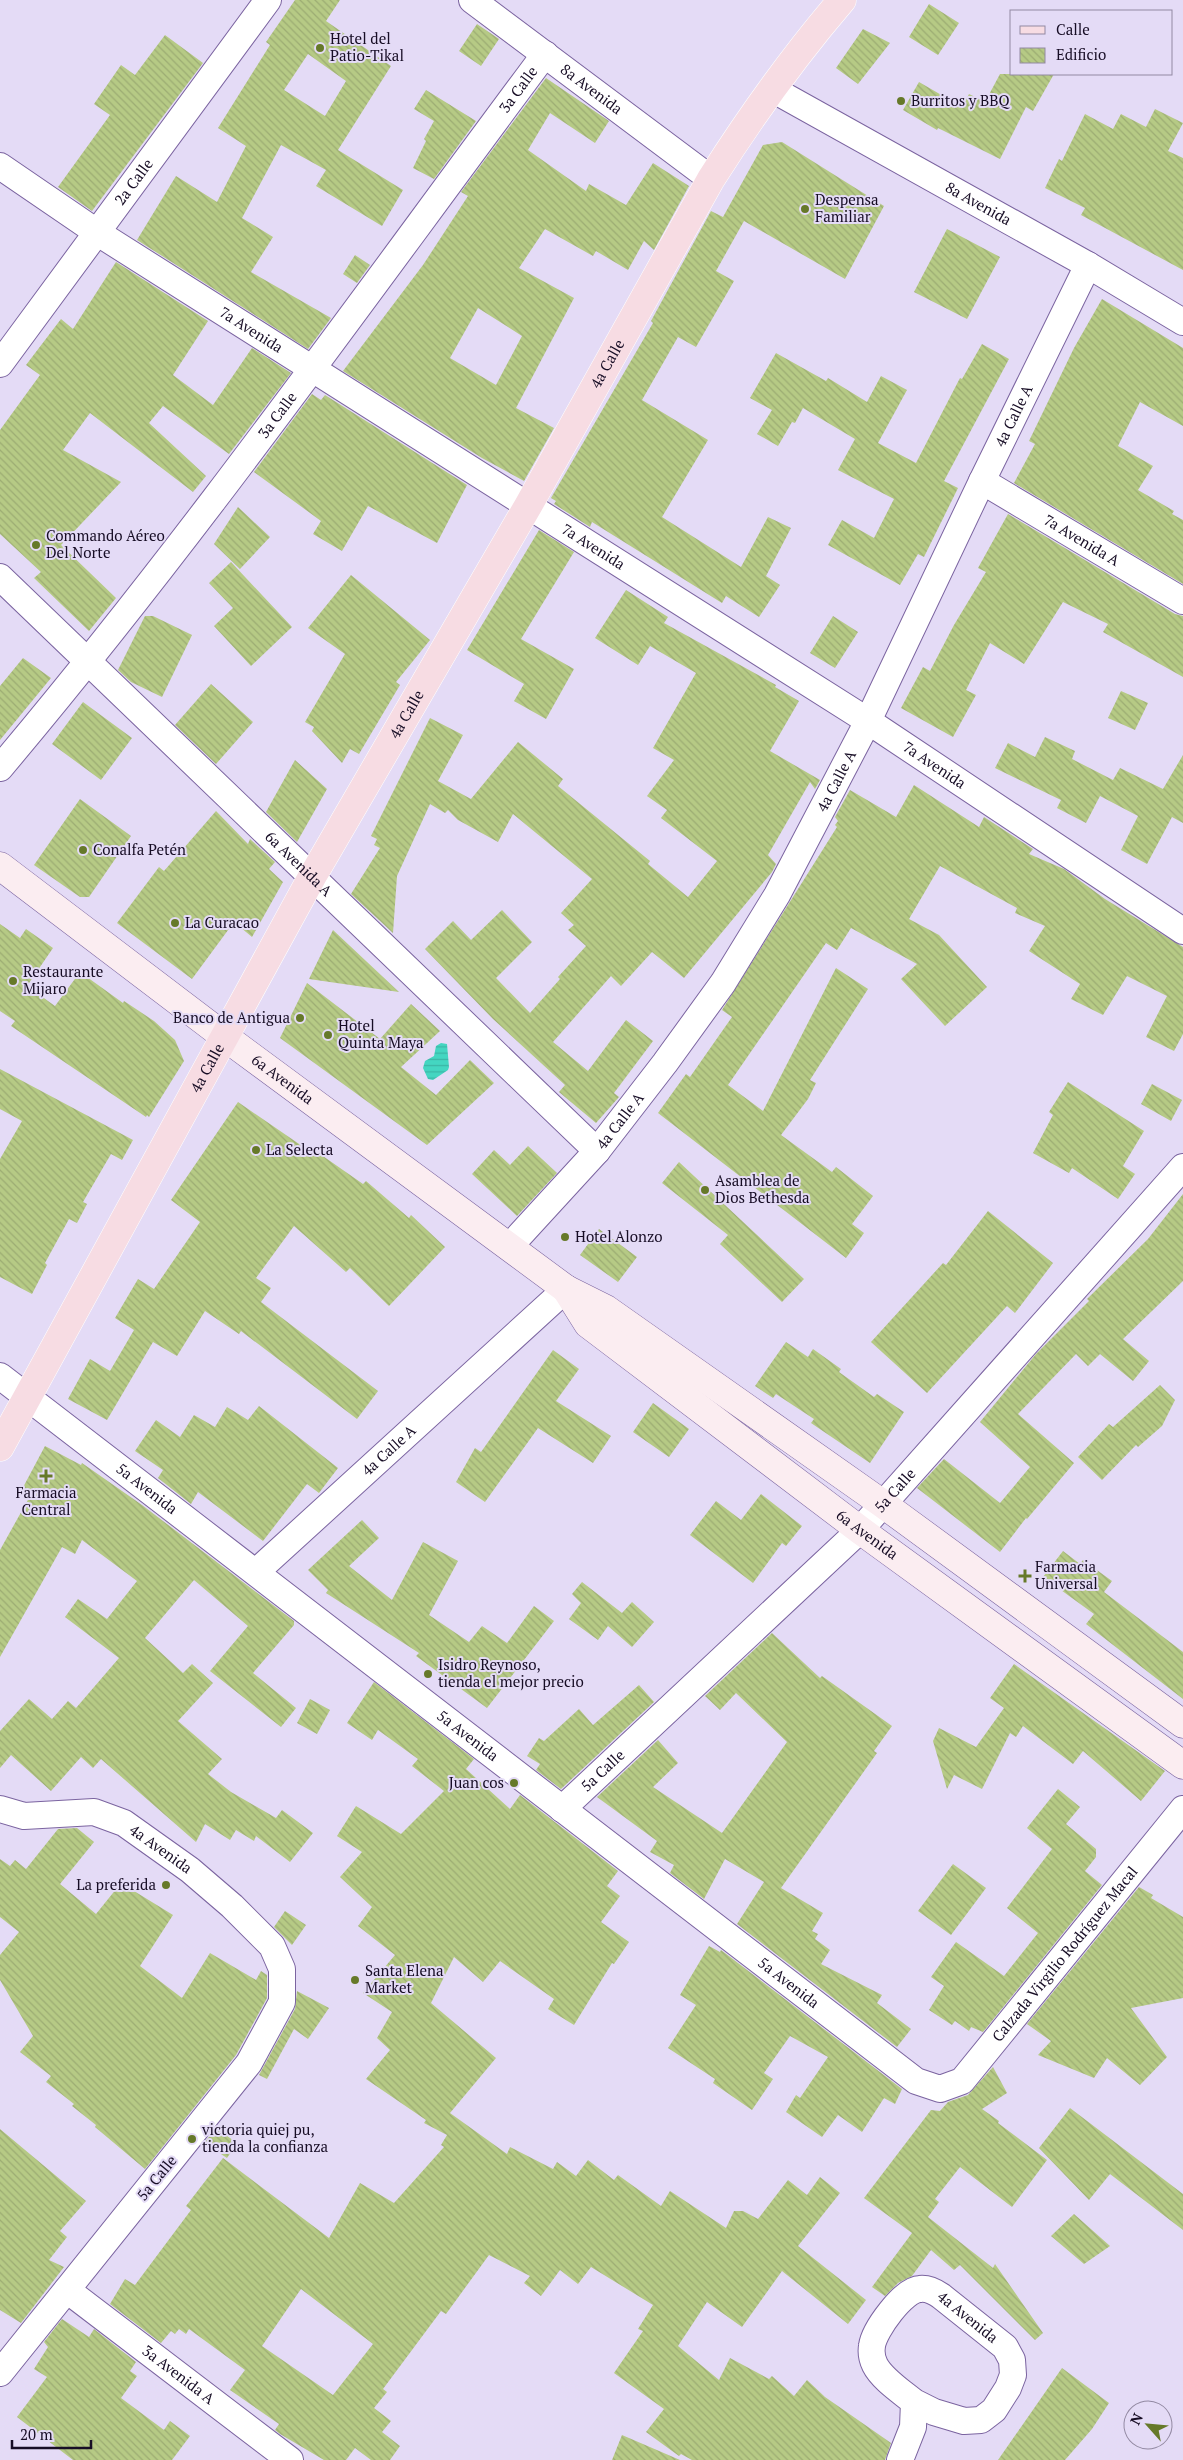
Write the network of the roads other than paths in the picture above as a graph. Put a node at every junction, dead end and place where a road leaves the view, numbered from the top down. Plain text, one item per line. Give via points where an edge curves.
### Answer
1 (268, 0) edge
2 (472, 0) edge
3 (842, 0) edge
4 (545, 54) junction
5 (772, 89) junction
6 (0, 166) edge
7 (711, 178) junction
8 (98, 234) junction
9 (1088, 265) junction
10 (1183, 322) edge
11 (0, 364) edge
12 (311, 369) junction
13 (982, 481) junction
14 (528, 506) junction
15 (0, 577) edge
16 (1183, 601) edge
17 (89, 662) junction
18 (868, 721) junction
19 (0, 768) edge
20 (0, 866) edge
21 (312, 876) junction
22 (1183, 931) edge
23 (225, 1037) junction
24 (597, 1151) junction
25 (1183, 1167) edge
26 (509, 1247) junction
27 (566, 1289) junction
28 (0, 1376) edge
29 (27, 1397) junction
30 (0, 1447) edge
31 (883, 1504) junction
32 (860, 1530) junction
33 (256, 1572) junction
34 (1183, 1724) edge
35 (1183, 1765) edge
36 (1183, 1808) edge
37 (0, 1809) edge
38 (562, 1809) junction
39 (282, 1969) joint
40 (940, 2089) joint
41 (67, 2290) junction
42 (0, 2372) edge
43 (914, 2402) junction
44 (290, 2460) edge
45 (900, 2460) edge

1 - 8 street, 2a Calle
2 - 4 street, 8a Avenida
3 - 5 main road, 4a Calle via 805,42
4 - 7 street, 8a Avenida
4 - 12 street, 3a Calle
5 - 7 main road, 4a Calle
5 - 9 street, 8a Avenida
6 - 8 street, 7a Avenida
7 - 14 main road, 4a Calle
8 - 11 street, 2a Calle
8 - 12 street, 7a Avenida
9 - 10 street, 8a Avenida
9 - 13 street, 4a Calle A
12 - 14 street, 7a Avenida
12 - 17 street, 3a Calle
13 - 16 street, 7a Avenida A
13 - 18 street, 4a Calle A
14 - 18 street, 7a Avenida
14 - 21 main road, 4a Calle
15 - 17 street, 6a Avenida A
17 - 19 street, 3a Calle
17 - 21 street, 6a Avenida A
18 - 22 street, 7a Avenida
18 - 24 street, 4a Calle A via 777,895 723,983
20 - 23 street, 6a Avenida
21 - 23 main road, 4a Calle
21 - 24 street, 6a Avenida A
23 - 26 street, 6a Avenida
23 - 29 main road, 4a Calle
24 - 26 street, 4a Calle A
25 - 31 street, 5a Calle
26 - 27 street, 6a Avenida
27 - 31 street, 6a Avenida via 606,1309
27 - 32 street, 6a Avenida via 588,1324
27 - 33 street, 4a Calle A
28 - 29 street, 5a Avenida
29 - 30 main road, 4a Calle
29 - 33 street, 5a Avenida
31 - 32 street, 5a Calle
31 - 34 street, 6a Avenida
32 - 35 street, 6a Avenida
32 - 38 street, 5a Calle
33 - 38 street, 5a Avenida
36 - 40 street, Calzada Virgilio Rodríguez Macal via 962,2081
37 - 39 street, 4a Avenida via 24,1816 94,1812 124,1822 190,1870 232,1906 272,1946
38 - 40 street, 5a Avenida via 916,2081
39 - 41 street, 5a Calle via 282,2002 249,2062
41 - 42 street, 5a Calle
41 - 44 street, 3a Avenida A
43 - 43 street, 4a Avenida via 875,2366 872,2344 895,2307 908,2292 919,2288 941,2296 1005,2346 1012,2360 1013,2374 994,2410 981,2420 964,2421
43 - 45 street via 913,2427

